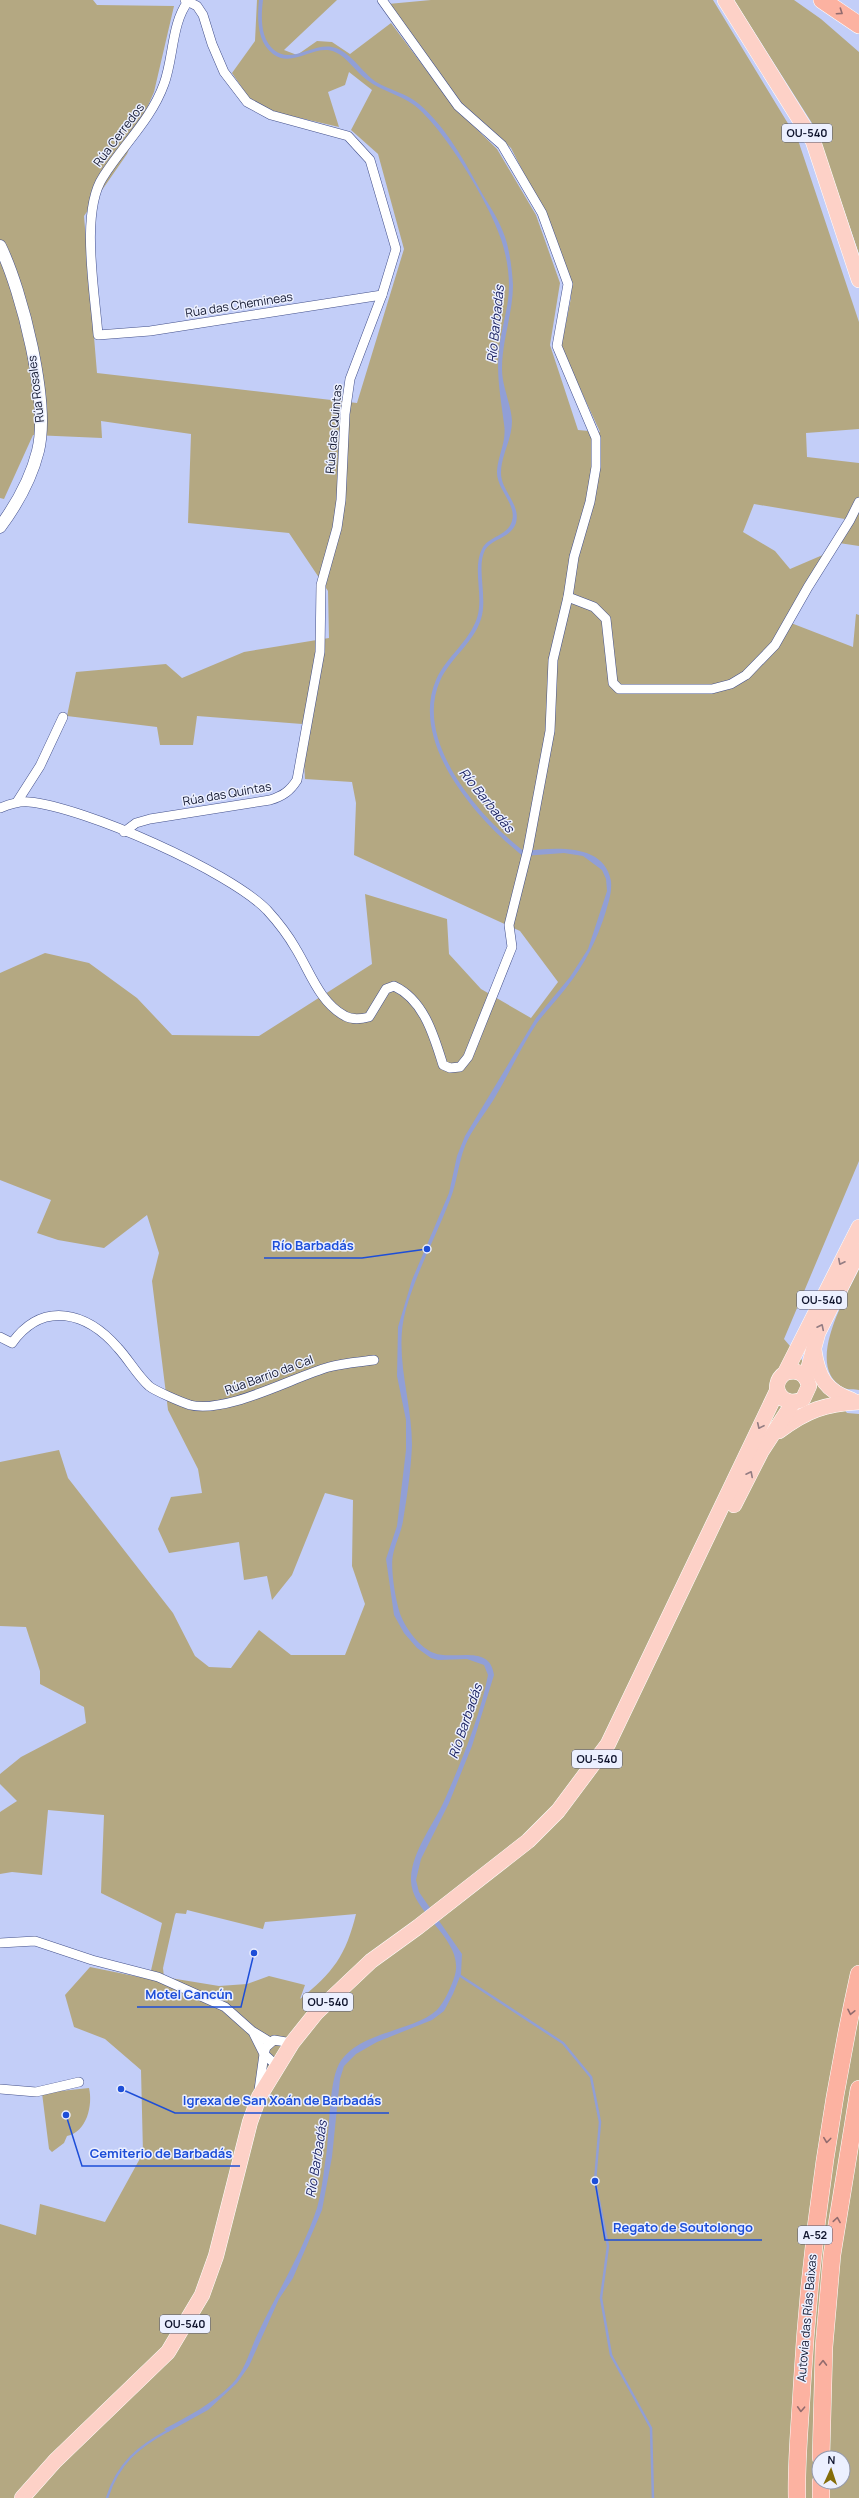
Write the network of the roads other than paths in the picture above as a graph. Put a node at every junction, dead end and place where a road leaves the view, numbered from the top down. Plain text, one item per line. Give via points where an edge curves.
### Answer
1 (185, 0) edge
2 (189, 0) edge
3 (382, 0) edge
4 (725, 0) edge
5 (822, 0) edge
6 (859, 25) edge
7 (0, 246) edge
8 (859, 280) edge
9 (382, 295) junction
10 (98, 335) joint
11 (859, 502) edge
12 (0, 527) edge
13 (568, 597) junction
14 (63, 717) dead end
15 (18, 802) junction
16 (0, 808) edge
17 (124, 832) junction
18 (859, 1227) edge
19 (859, 1251) edge
20 (0, 1337) edge
21 (814, 1348) junction
22 (374, 1360) dead end
23 (785, 1372) junction
24 (807, 1380) junction
25 (777, 1391) junction
26 (833, 1399) junction
27 (795, 1402) junction
28 (859, 1402) edge
29 (772, 1436) junction
30 (676, 1606) junction
31 (0, 1943) edge
32 (859, 1974) edge
33 (252, 2031) junction
34 (270, 2042) junction
35 (292, 2043) junction
36 (264, 2054) junction
37 (276, 2066) junction
38 (79, 2082) dead end
39 (0, 2089) edge
40 (859, 2089) edge
41 (259, 2097) junction
42 (821, 2450) edge
43 (22, 2498) edge
44 (797, 2498) edge

1 - 2 street
2 - 9 street, Rúa das Quintas via 203,15 224,72 246,102 270,116 348,136 370,160 396,249
2 - 10 street, Rúa Cerredos via 181,11 165,82 153,110 102,178 93,202 90,227
3 - 13 street via 458,106 502,145 542,213 568,284 556,346 596,438 596,467 590,502 574,557
4 - 8 main road, OU-540 via 813,141
5 -> 6 highway
7 - 12 street, Rúa Rosales via 26,326 37,376 41,427 33,470
9 - 10 street, Rúa das Chemineas via 150,331
9 - 17 street, Rúa das Quintas via 350,379 345,414 340,507 337,528 321,585 320,652 297,780 291,789 270,800 150,819 136,823
11 - 13 street via 775,645 759,664 731,684 712,689 619,689 613,683 606,619 594,607
13 - 17 street via 553,660 550,731 528,849 509,925 512,947 468,1057 460,1067 450,1068 443,1065 420,1008 407,992 394,986 386,989 369,1017 346,1017 324,999 282,929 267,910 241,889 196,864
14 - 15 street via 40,766
15 - 16 street
15 - 17 street via 46,804
18 -> 23 main road, OU-540
21 -> 19 main road via 818,1333
20 - 22 street, Rúa Barrio da Cal via 12,1343 24,1329 45,1316 62,1316 86,1322 117,1347 150,1387 191,1405 224,1404 329,1366
21 - 24 main road
21 - 26 main road via 816,1367
23 - 24 main road via 795,1371
23 - 25 main road via 778,1380
24 - 26 main road
24 - 27 main road via 806,1395
25 - 27 main road via 783,1400
25 -> 30 main road, OU-540
26 - 27 main road
26 - 28 main road
26 - 29 main road
27 - 29 main road
30 -> 29 main road via 714,1546 761,1452
30 - 35 main road, OU-540 via 608,1744 558,1811 528,1841 477,1882 370,1961 316,2013
31 - 33 street via 36,1941 92,1960 158,1977 225,2007
32 -> 44 highway, Autovía das Rías Baixas / A-52 via 829,2126 812,2262 805,2334
33 - 34 street
33 - 36 street
34 - 35 street via 274,2040
34 - 36 street
35 - 37 main road, OU-540
36 - 37 street
36 - 41 street
37 - 41 main road, OU-540
38 - 39 street via 36,2092
42 -> 40 highway, Autovía das Rías Baixas / A-52 via 824,2348 832,2255
41 - 43 main road, OU-540 via 250,2122 216,2256 202,2295 168,2352 55,2461

